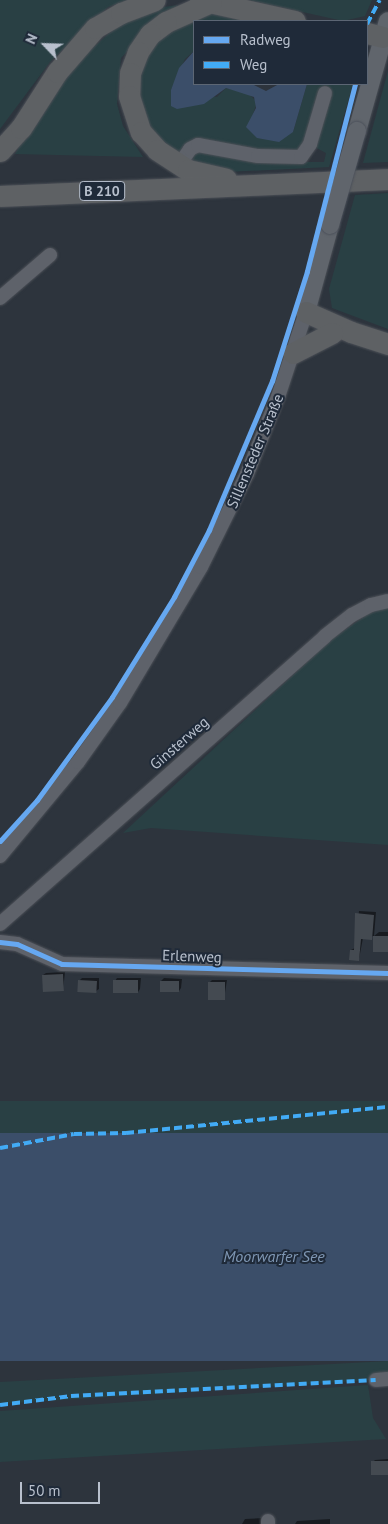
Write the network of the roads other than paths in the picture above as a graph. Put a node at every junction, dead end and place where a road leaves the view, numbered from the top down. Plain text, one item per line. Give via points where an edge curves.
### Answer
1 (155, 0) edge
2 (206, 1) edge
3 (290, 20) edge
4 (377, 38) edge
5 (368, 80) edge
6 (367, 85) edge
7 (324, 93) dead end
8 (0, 151) edge
9 (178, 165) junction
10 (388, 179) edge
11 (249, 186) junction
12 (0, 196) edge
13 (50, 255) dead end
14 (0, 298) edge
15 (304, 318) junction
16 (342, 333) junction
17 (388, 344) edge
18 (293, 353) junction
19 (388, 601) edge
20 (0, 856) edge
21 (0, 924) edge
22 (0, 942) edge
23 (388, 973) edge

1 - 8 highway via 121,13 95,28 57,72 21,128
2 - 3 highway
2 - 9 highway via 150,34 130,73 129,96 141,132 157,150
4 - 5 main road, Sillensteder Straße, bridge
6 - 15 main road, Sillensteder Straße, bridge
7 - 9 street via 310,144 301,156 283,158 231,153 198,146 190,149
9 - 11 highway
10 - 11 highway, B 210
11 - 12 highway, B 210
13 - 14 street
15 - 16 highway
15 - 18 street, Sillensteder Straße
16 - 17 highway
16 - 18 highway
18 - 20 street, Sillensteder Straße via 247,474 201,568 163,634 78,762
19 - 21 street, Ginsterweg via 352,615 325,636
22 - 23 street, Erlenweg via 17,944 62,964

